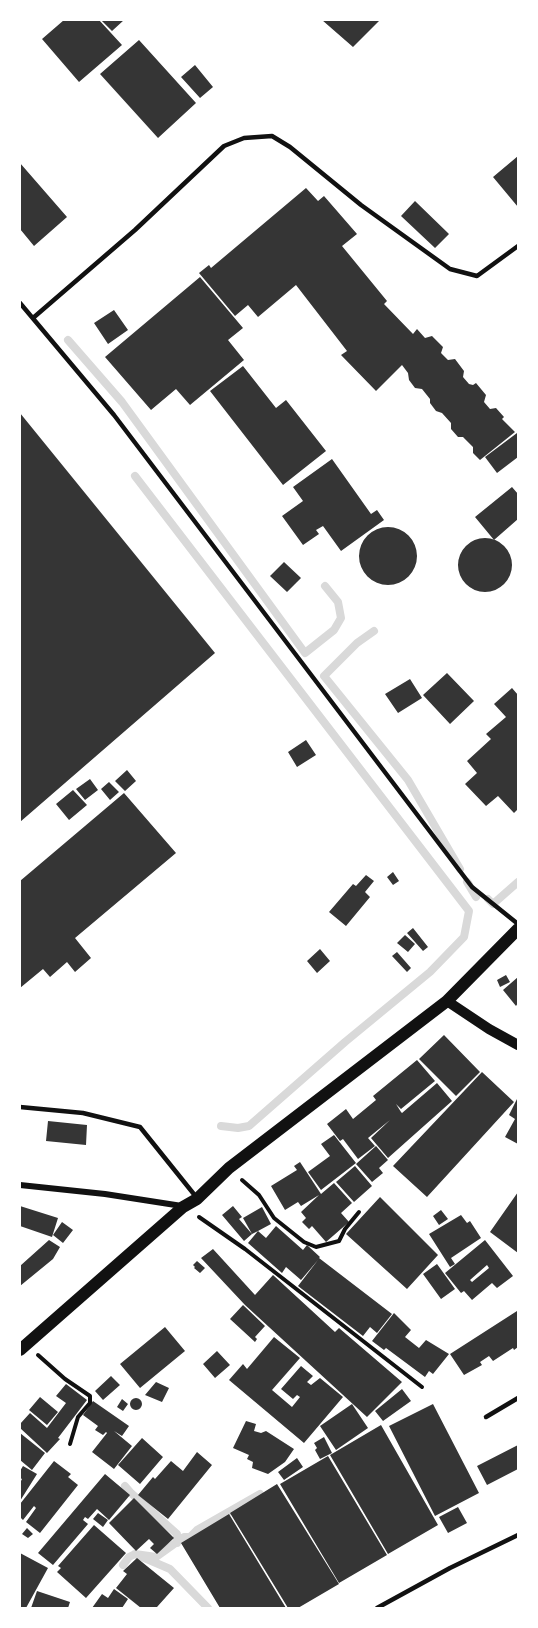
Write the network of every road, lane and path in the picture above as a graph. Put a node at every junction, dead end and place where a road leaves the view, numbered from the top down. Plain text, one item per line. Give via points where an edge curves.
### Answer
1 (519, 246) edge
2 (20, 303) edge
3 (33, 318) junction
4 (519, 924) edge
5 (519, 929) edge
6 (447, 1001) junction
7 (519, 1045) edge
8 (20, 1107) edge
9 (229, 1168) junction
10 (20, 1185) edge
11 (197, 1199) junction
12 (183, 1207) junction
13 (359, 1212) dead end
14 (23, 1348) edge
15 (422, 1387) dead end
16 (519, 1398) edge
17 (486, 1417) dead end
18 (70, 1444) dead end
19 (519, 1535) edge
20 (377, 1608) edge

1 - 3 lane via 477,276 450,269 272,135 244,138 224,146
2 - 3 lane
3 - 4 lane via 114,415 472,887
5 - 6 main road
6 - 7 street
6 - 9 main road
8 - 11 lane via 83,1113 140,1127
9 - 11 main road
9 - 13 path via 259,1195 274,1218 316,1247 339,1241
10 - 12 street
11 - 12 main road
12 - 14 main road
12 - 15 path via 245,1249
14 - 18 path via 90,1396
16 - 17 lane
19 - 20 lane

